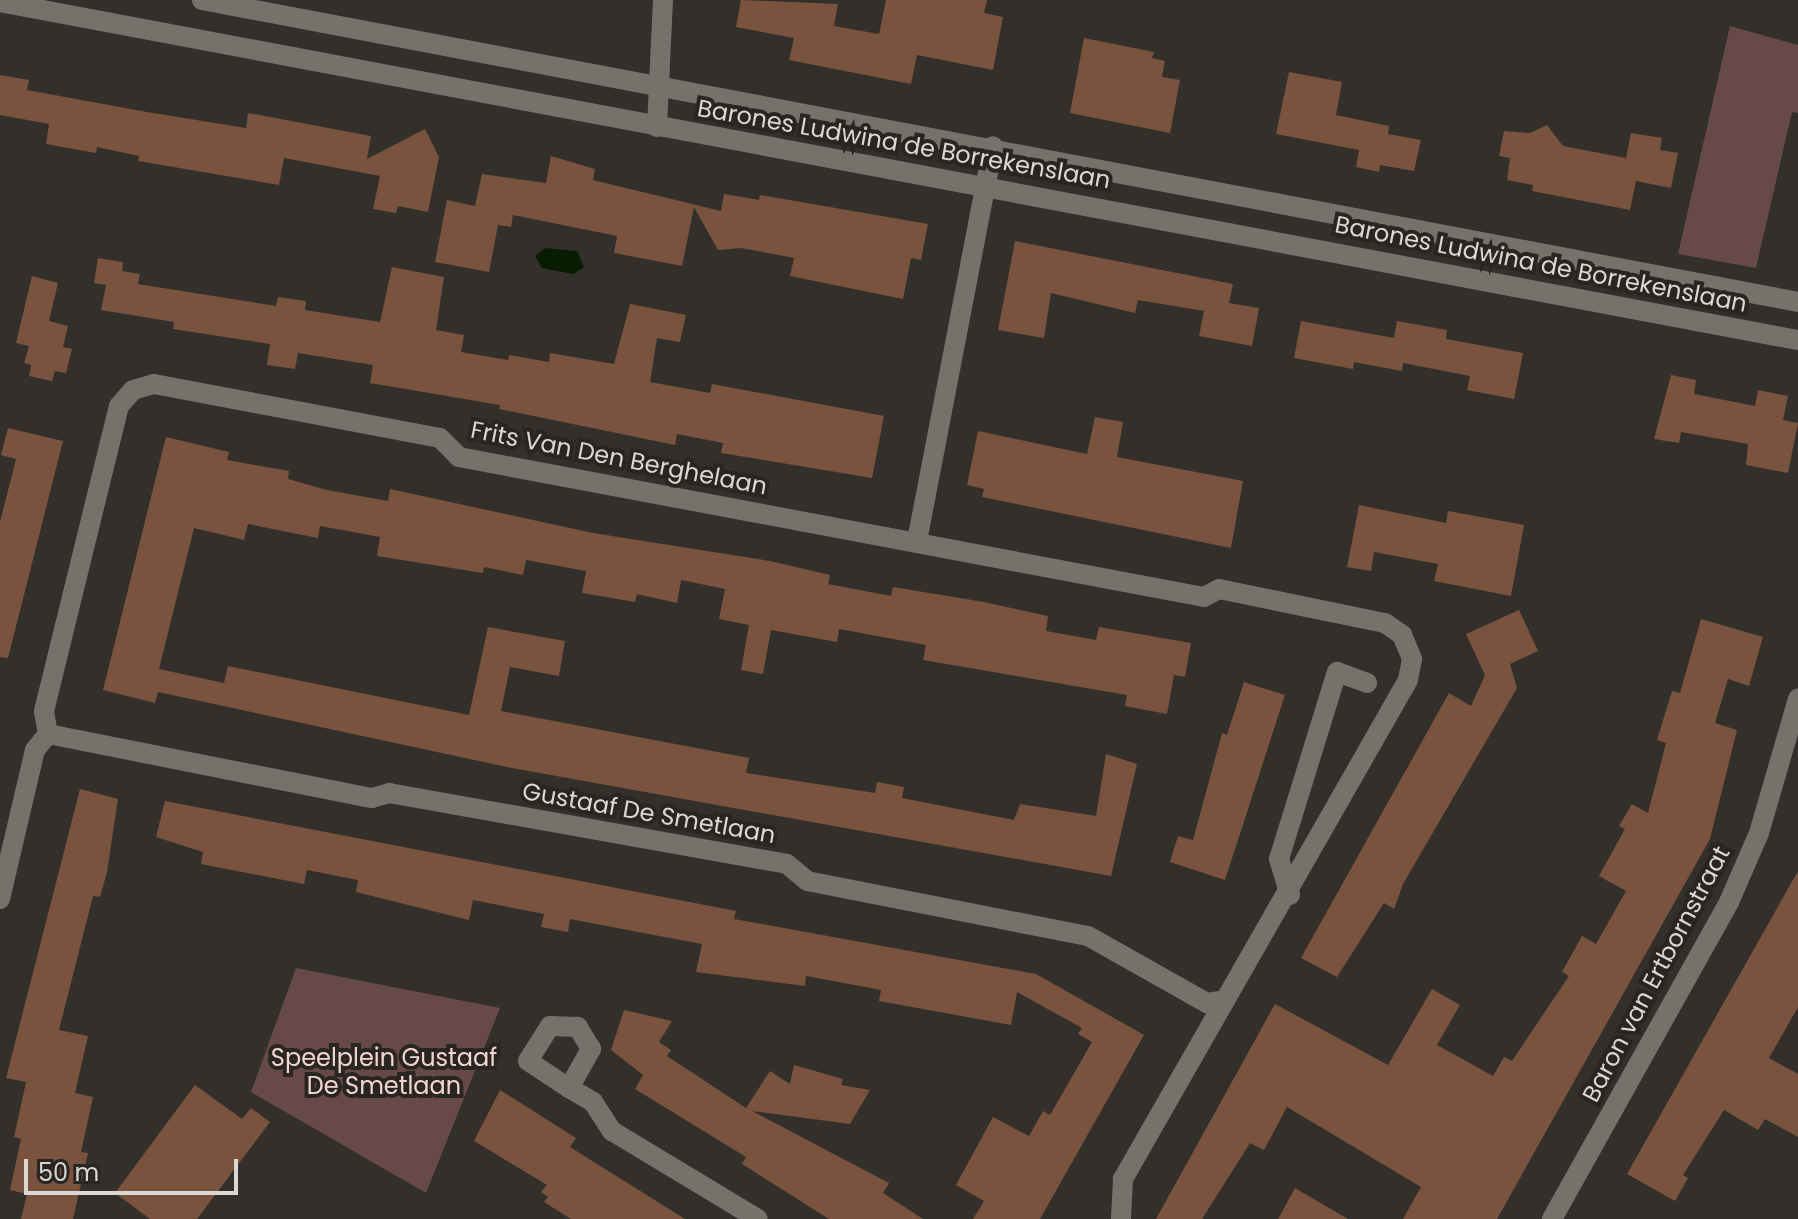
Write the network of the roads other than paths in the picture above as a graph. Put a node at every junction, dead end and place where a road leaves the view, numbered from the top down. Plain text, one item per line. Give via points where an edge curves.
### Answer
1 (202, 0) edge
2 (663, 0) edge
3 (0, 2) edge
4 (658, 86) junction
5 (657, 127) junction
6 (993, 146) junction
7 (985, 183) junction
8 (1798, 302) edge
9 (1798, 340) edge
10 (917, 541) junction
11 (1367, 683) dead end
12 (1798, 699) edge
13 (48, 734) junction
14 (1290, 895) junction
15 (0, 899) edge
16 (1220, 1001) junction
17 (569, 1088) dead end
18 (758, 1219) edge
19 (1121, 1219) edge
20 (1552, 1219) edge

1 - 4 street, Barones Ludwina de Borrekenslaan
2 - 4 street
3 - 5 street, Barones Ludwina de Borrekenslaan
4 - 5 street
4 - 6 street, Barones Ludwina de Borrekenslaan
5 - 7 street, Barones Ludwina de Borrekenslaan
6 - 7 street
6 - 8 street, Barones Ludwina de Borrekenslaan
7 - 9 street, Barones Ludwina de Borrekenslaan
7 - 10 street
10 - 13 street, Frits Van Den Berghelaan via 459,457 440,438 154,384 133,390 119,406 44,711
10 - 14 street, Frits Van Den Berghelaan via 1204,597 1219,589 1364,615 1402,635 1412,659 1408,680
11 - 14 street via 1337,672 1279,859
12 - 20 street, Baron van Ertbornstraat via 1759,833 1729,902
13 - 15 street, Frits Van Den Berghelaan via 35,750
13 - 16 street, Gustaaf De Smetlaan via 372,798 389,793 787,864 807,881 1074,932 1207,1003
14 - 16 street, Frits Van Den Berghelaan
16 - 19 street, Frits Van Den Berghelaan via 1123,1179
17 - 18 street via 593,1102 612,1131

